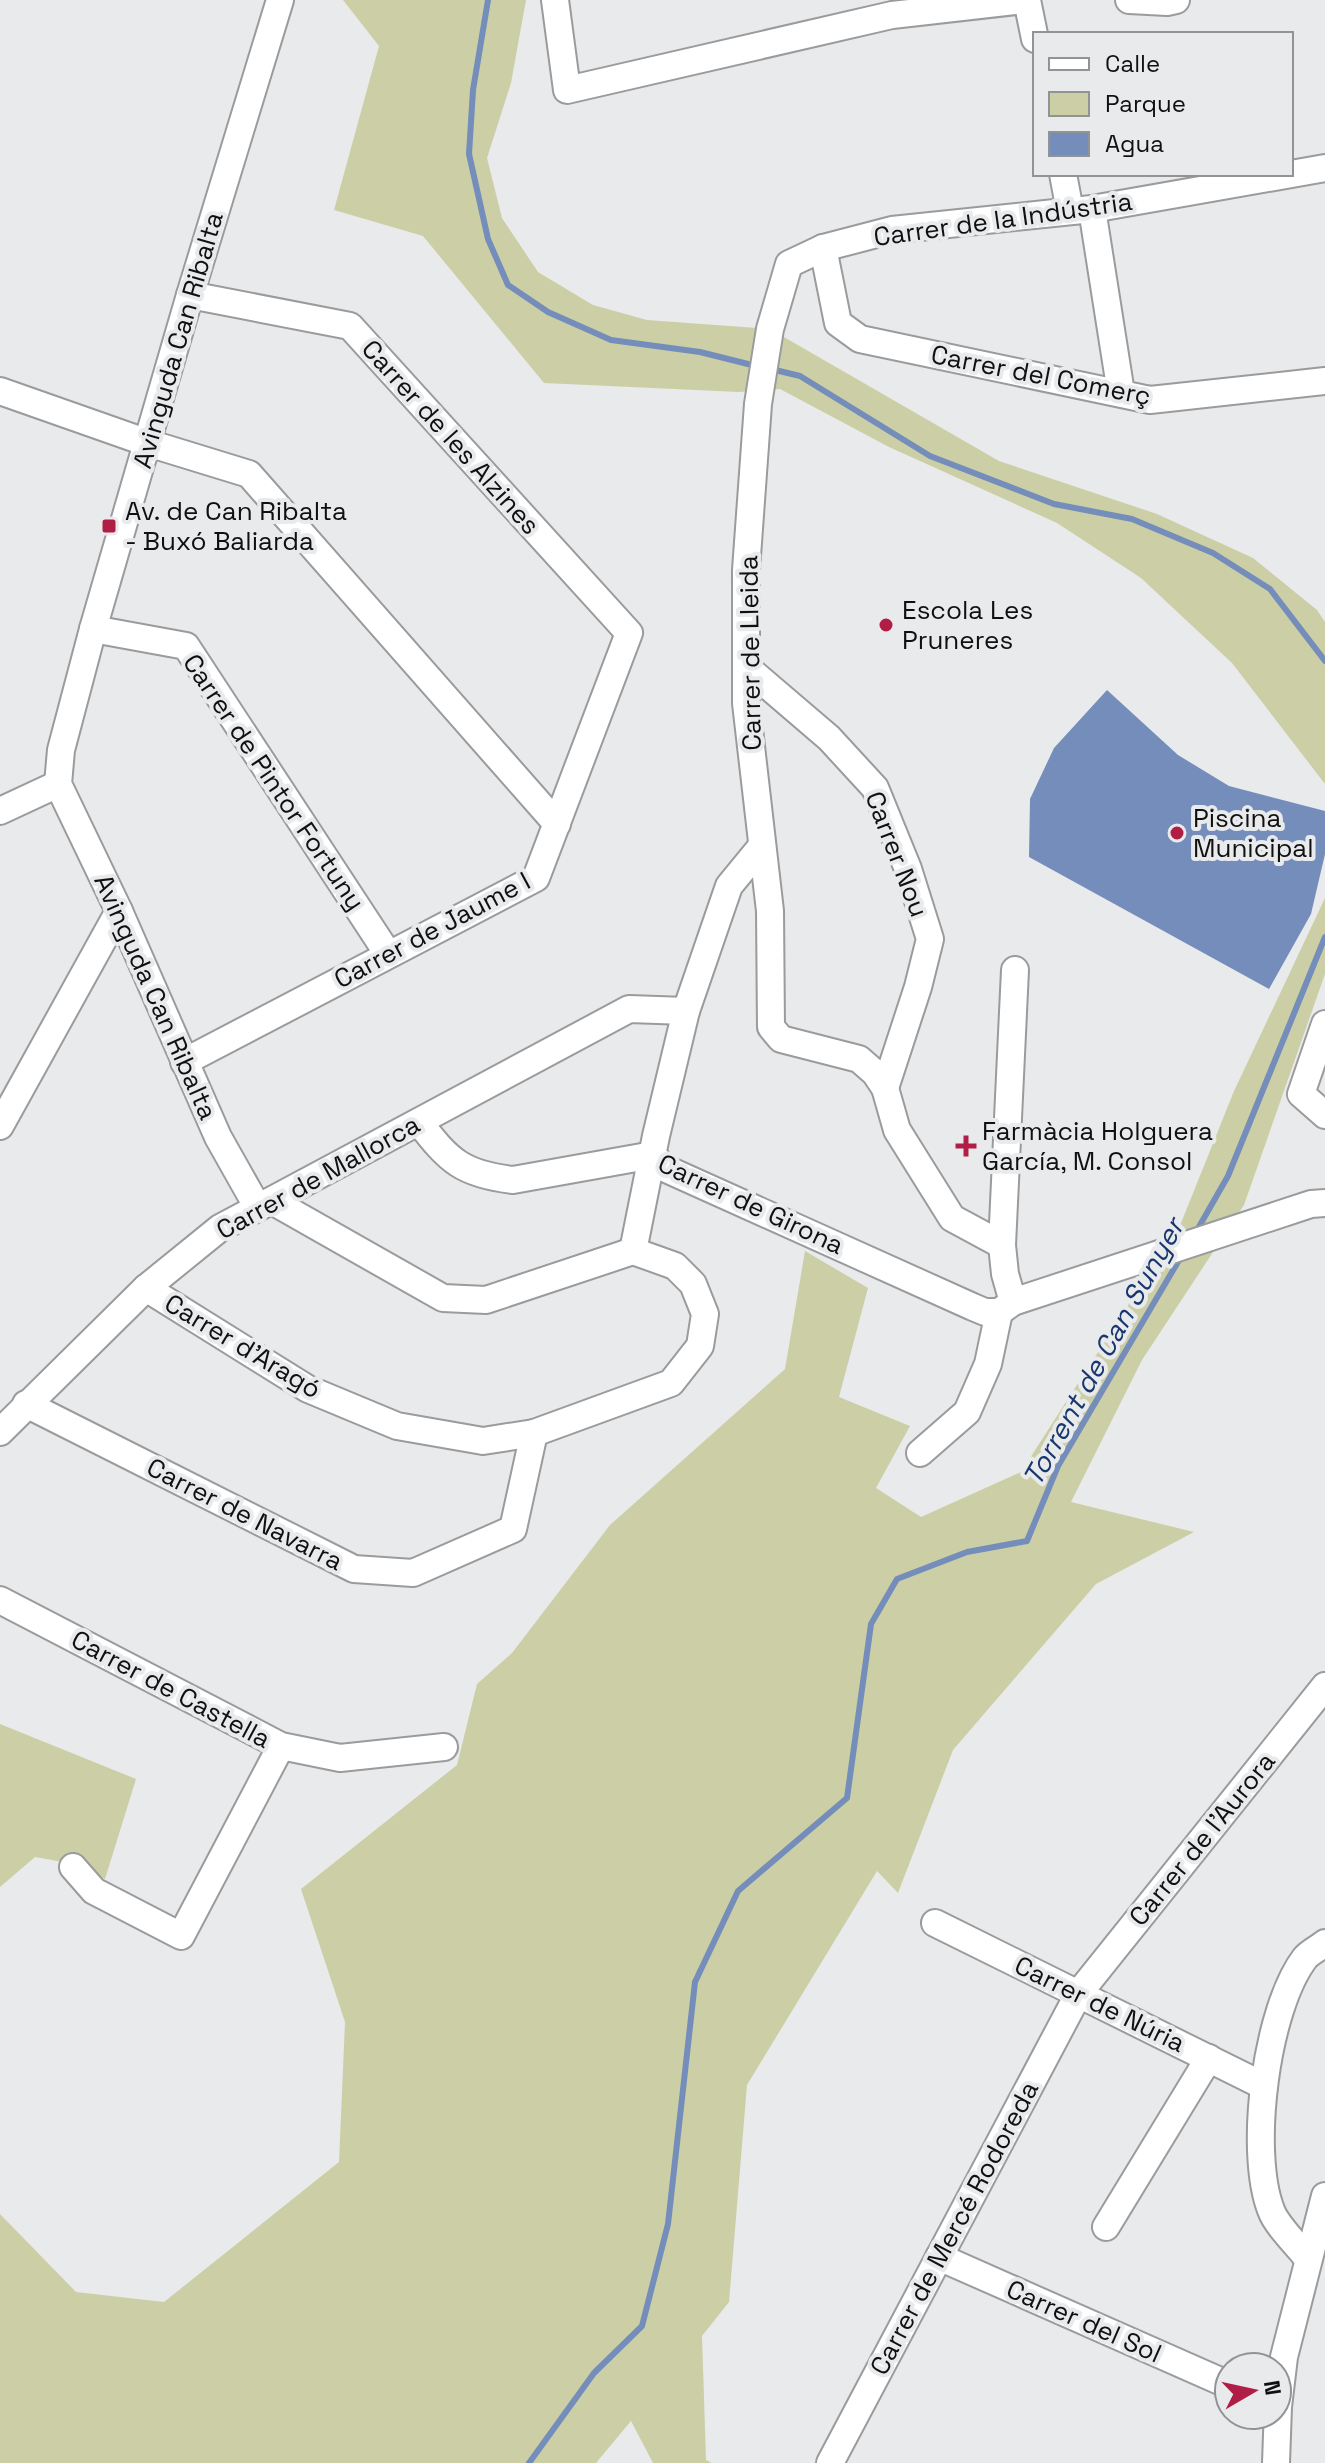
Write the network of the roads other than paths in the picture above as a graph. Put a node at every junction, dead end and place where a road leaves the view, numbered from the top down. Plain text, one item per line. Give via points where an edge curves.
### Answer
1 (280, 0) edge
2 (555, 0) edge
3 (1026, 0) edge
4 (1129, 0) edge
5 (1176, 0) edge
6 (1033, 32) edge
7 (1325, 168) edge
8 (1293, 174) edge
9 (1064, 176) edge
10 (1279, 176) edge
11 (1081, 210) junction
12 (823, 248) junction
13 (190, 295) junction
14 (1325, 381) edge
15 (0, 391) edge
16 (1121, 393) junction
17 (148, 443) junction
18 (93, 629) junction
19 (629, 633) joint
20 (746, 667) junction
21 (58, 784) junction
22 (0, 811) edge
23 (557, 824) junction
24 (761, 847) junction
25 (119, 911) junction
26 (388, 954) junction
27 (1015, 970) dead end
28 (686, 1011) junction
29 (1325, 1024) edge
30 (184, 1062) junction
31 (885, 1088) junction
32 (1325, 1115) edge
33 (419, 1122) junction
34 (0, 1126) edge
35 (653, 1155) junction
36 (1325, 1203) edge
37 (265, 1204) junction
38 (1002, 1245) junction
39 (633, 1251) junction
40 (146, 1288) junction
41 (1006, 1307) junction
42 (26, 1404) junction
43 (0, 1432) edge
44 (534, 1433) junction
45 (920, 1453) dead end
46 (0, 1600) edge
47 (1325, 1686) edge
48 (281, 1746) junction
49 (444, 1747) dead end
50 (73, 1867) dead end
51 (935, 1923) dead end
52 (1325, 1943) edge
53 (1079, 1993) junction
54 (1209, 2058) junction
55 (1264, 2086) junction
56 (1325, 2196) edge
57 (1106, 2227) dead end
58 (939, 2257) junction
59 (1308, 2259) junction
60 (1285, 2351) edge
61 (1213, 2378) edge
62 (1277, 2431) edge
63 (830, 2463) edge
64 (1276, 2463) edge

1 - 13 street, Avinguda Can Ribalta
2 - 3 street via 567,90 892,15
3 - 6 street
4 - 5 street
7 - 8 street, Carrer de la Indústria
9 - 11 street
10 - 11 street, Carrer de la Indústria
11 - 12 street, Carrer de la Indústria via 892,230
11 - 16 street
12 - 16 street, Carrer del Comerç via 838,323 860,339
12 - 20 street, Carrer de Lleida via 789,264 770,329 758,404 746,570
13 - 17 street, Avinguda Can Ribalta
13 - 19 street, Carrer de les Alzines via 350,326
14 - 16 street, Carrer del Comerç via 1150,400
15 - 17 street
17 - 18 street, Avinguda Can Ribalta
17 - 23 street via 249,474
18 - 21 street, Avinguda Can Ribalta via 61,750
18 - 26 street, Carrer de Pintor Fortuny via 186,646
19 - 23 street, Carrer de Jaume I
20 - 24 street, Carrer de Lleida
20 - 31 street, Carrer Nou via 829,738 875,788 908,869 930,939
21 - 22 street
21 - 25 street, Avinguda Can Ribalta
23 - 26 street, Carrer de Jaume I via 536,878
24 - 28 street via 729,886
24 - 31 street, Carrer de Lleida via 770,911 771,1027 781,1039 859,1059
25 - 30 street, Avinguda Can Ribalta
25 - 34 street
26 - 30 street, Carrer de Jaume I
27 - 38 street
28 - 33 street, Carrer de Mallorca via 629,1009
28 - 35 street
29 - 32 street via 1301,1094
30 - 37 street, Avinguda Can Ribalta via 218,1137
31 - 38 street via 897,1130 952,1218
33 - 35 street, Carrer de Girona via 439,1149 469,1171 490,1177 513,1180
33 - 37 street, Carrer de Mallorca
35 - 39 street
35 - 41 street, Carrer de Girona via 664,1168 973,1307 985,1312
36 - 41 street
37 - 39 street via 443,1298 486,1300
37 - 40 street, Carrer de Mallorca via 220,1228
38 - 41 street
39 - 44 street, Carrer d'Aragó via 675,1266 693,1284 705,1314 700,1346 671,1383
40 - 42 street, Carrer de Mallorca
40 - 44 street, Carrer d'Aragó via 308,1389 397,1426 483,1441
41 - 45 street via 967,1412
42 - 43 street, Carrer de Mallorca
42 - 44 street, Carrer de Navarra via 354,1569 413,1573 513,1529
46 - 48 street, Carrer de Castella
47 - 53 street, Carrer de l'Aurora
48 - 49 street, Carrer de Castella via 340,1758
48 - 50 street via 181,1936 94,1891
51 - 53 street, Carrer de Núria
52 - 55 street via 1306,1957 1288,1990
53 - 54 street, Carrer de Núria
53 - 58 street, Carrer de Mercé Rodoreda
54 - 55 street, Carrer de Núria
54 - 57 street
55 - 59 street via 1262,2169 1271,2212
56 - 59 street
58 - 61 street, Carrer del Sol
58 - 63 street, Carrer de Mercé Rodoreda
59 - 60 street
62 - 64 street

